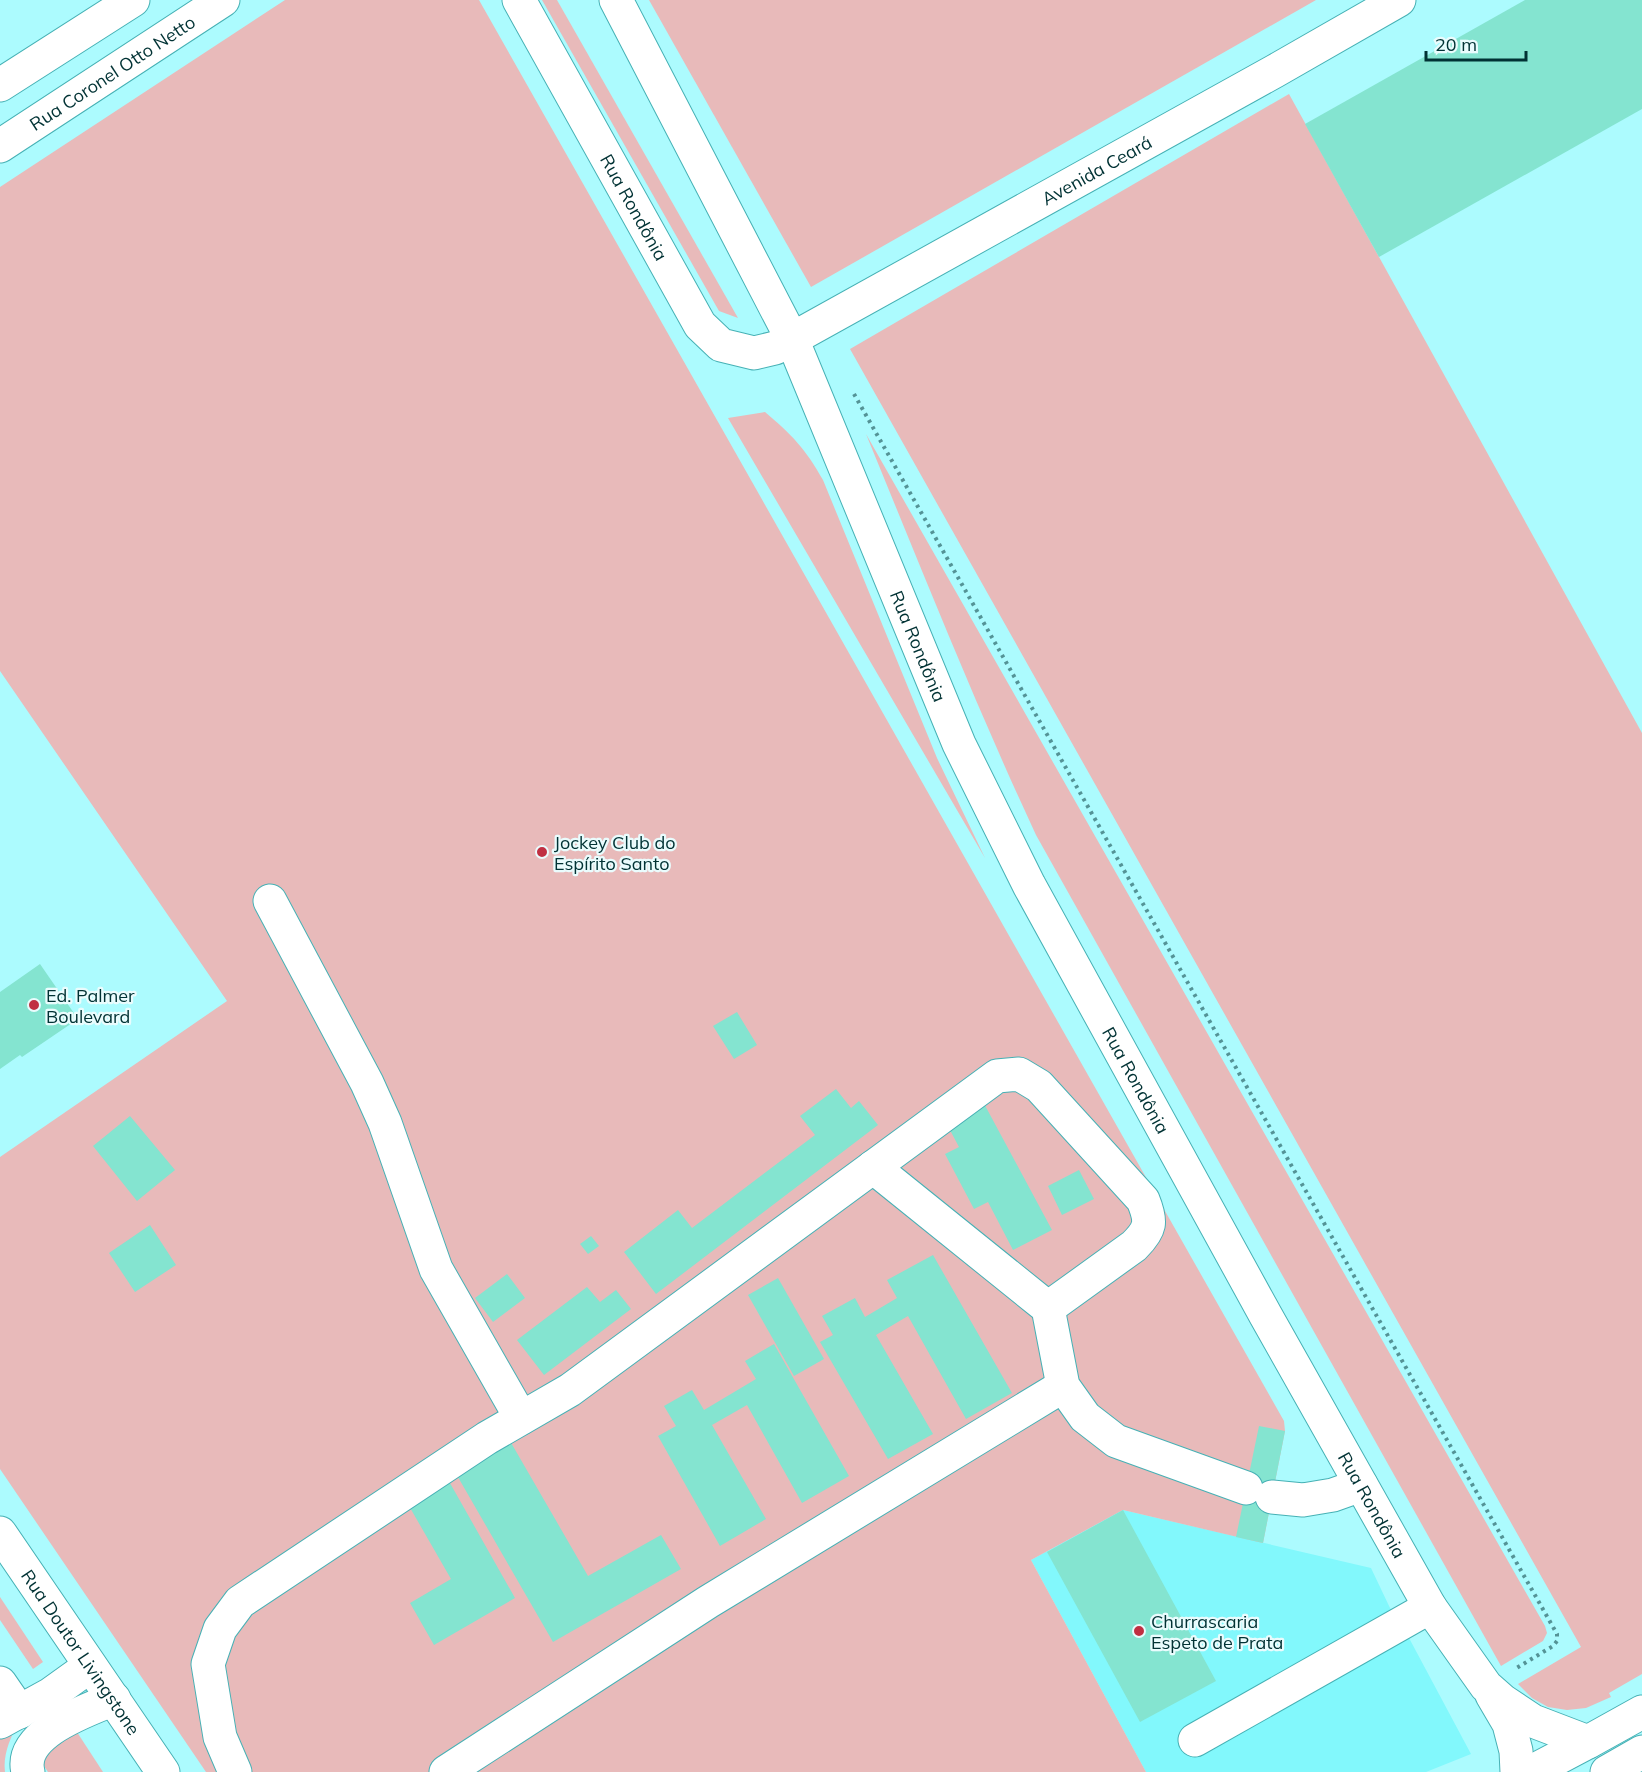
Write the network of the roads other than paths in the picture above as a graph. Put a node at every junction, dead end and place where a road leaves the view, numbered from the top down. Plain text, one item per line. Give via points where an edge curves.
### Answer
1 (133, 0) edge
2 (223, 0) edge
3 (519, 0) edge
4 (608, 0) edge
5 (616, 0) edge
6 (1399, 0) edge
7 (638, 42) junction
8 (0, 85) edge
9 (0, 146) edge
10 (792, 339) junction
11 (270, 901) dead end
12 (873, 1167) junction
13 (1048, 1308) junction
14 (1063, 1386) junction
15 (521, 1418) junction
16 (1361, 1485) junction
17 (0, 1533) edge
18 (1430, 1607) junction
19 (90, 1666) junction
20 (0, 1683) edge
21 (1486, 1686) junction
22 (114, 1699) junction
23 (1642, 1712) edge
24 (10, 1717) edge
25 (1195, 1740) dead end
26 (1588, 1742) junction
27 (1642, 1752) edge
28 (28, 1772) edge
29 (163, 1772) edge
30 (235, 1772) edge
31 (446, 1772) edge
32 (1517, 1772) edge
33 (1531, 1772) edge
34 (1607, 1772) edge

1 - 8 street
2 - 9 street, Rua Coronel Otto Netto
3 - 10 street, Rua Rondônia via 700,325 722,345 754,353
4 - 7 street
5 - 7 street, Rua Rondônia
6 - 10 street, Avenida Ceará
7 - 10 street, Rua Rondônia
10 - 16 street, Rua Rondônia via 959,744 1029,885
11 - 15 street via 381,1113 436,1269
12 - 13 street
12 - 13 street via 997,1076 1019,1074 1039,1086 1143,1200 1150,1216 1146,1234 1134,1246
12 - 15 street via 570,1390
13 - 14 street
14 - 16 street via 1085,1417 1116,1441 1259,1492 1303,1500 1333,1496
14 - 31 street via 708,1602
15 - 30 street via 240,1602 220,1629 208,1664 220,1737
16 - 18 street, Rua Rondônia
17 - 19 street, Rua Doutor Livingstone
18 - 21 street, Rua Rondônia
18 - 25 street
19 - 22 street, Rua Doutor Livingstone
19 - 24 street
20 - 24 street
21 - 26 street, Rua Rondônia via 1533,1721
21 - 32 street via 1509,1724
22 - 28 street via 68,1718 45,1733 31,1750
22 - 29 street, Rua Doutor Livingstone
23 - 26 street
26 - 33 street
27 - 34 street

